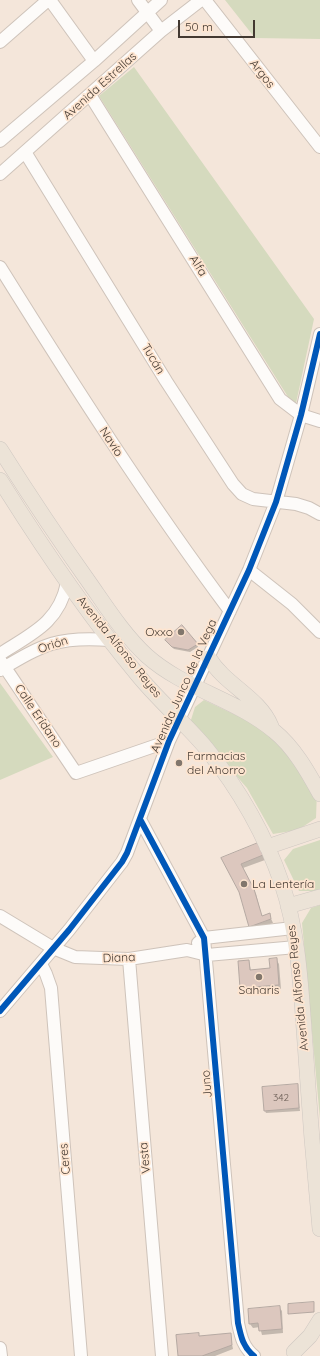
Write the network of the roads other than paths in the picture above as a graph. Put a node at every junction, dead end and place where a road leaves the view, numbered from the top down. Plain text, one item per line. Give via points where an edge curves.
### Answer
1 (49, 0) edge
2 (138, 0) edge
3 (161, 0) edge
4 (201, 0) edge
5 (205, 0) edge
6 (146, 12) junction
7 (161, 31) junction
8 (0, 42) edge
9 (94, 61) junction
10 (90, 95) junction
11 (0, 141) edge
12 (320, 147) edge
13 (24, 152) junction
14 (0, 174) edge
15 (0, 267) edge
16 (320, 334) edge
17 (301, 415) junction
18 (320, 421) edge
19 (0, 449) edge
20 (0, 480) edge
21 (276, 502) junction
22 (320, 514) edge
23 (249, 570) junction
24 (67, 583) junction
25 (230, 610) junction
26 (320, 632) edge
27 (110, 640) junction
28 (0, 654) edge
29 (209, 658) junction
30 (2, 666) edge
31 (196, 687) junction
32 (180, 721) junction
33 (273, 730) junction
34 (170, 742) junction
35 (320, 794) edge
36 (140, 821) junction
37 (320, 829) edge
38 (267, 847) junction
39 (320, 897) edge
40 (288, 906) junction
41 (0, 916) edge
42 (293, 928) junction
43 (204, 938) junction
44 (296, 947) junction
45 (53, 948) junction
46 (187, 950) junction
47 (207, 955) junction
48 (129, 960) junction
49 (41, 964) junction
50 (0, 1012) edge
51 (320, 1228) edge
52 (320, 1320) edge
53 (320, 1340) edge
54 (0, 1348) edge
55 (288, 1354) edge
56 (1, 1356) edge
57 (81, 1356) edge
58 (162, 1356) edge
59 (254, 1356) edge

1 - 8 street
1 - 9 street
2 - 6 street
3 - 6 street, Avenida Estrellas
4 - 7 street, Avenida Estrellas
5 - 12 street, Argos
6 - 7 street
6 - 9 street, Avenida Estrellas
7 - 10 street, Avenida Estrellas
9 - 11 street, Avenida Estrellas
10 - 13 street, Avenida Estrellas
10 - 17 street, Alfa via 280,399
13 - 14 street, Avenida Estrellas
13 - 21 street, Tucán via 233,484 242,494 253,499
15 - 25 street, Navío via 129,470
16 - 17 street, Avenida Junco de la Vega
17 - 18 street, Alfa
17 - 21 street, Avenida Junco de la Vega
19 - 31 main road, Avenida Alfonso Reyes via 63,545 126,632 158,665
20 - 24 main road, Avenida Alfonso Reyes
21 - 22 street, Tucán via 296,504
21 - 23 street, Avenida Junco de la Vega
23 - 25 street, Avenida Junco de la Vega
23 - 26 street via 292,604
24 - 27 main road, Avenida Alfonso Reyes
24 - 28 street, Orión via 54,616 41,628
25 - 29 street, Avenida Junco de la Vega
27 - 30 street, Orión via 83,638 54,642
27 - 32 main road, Avenida Alfonso Reyes
29 - 31 street, Avenida Junco de la Vega
29 - 33 main road via 220,674 264,713
30 - 34 street, Calle Erídano via 76,773
31 - 32 street, Avenida Junco de la Vega
31 - 33 main road, Avenida Alfonso Reyes
32 - 34 street, Avenida Junco de la Vega
32 - 38 main road, Avenida Alfonso Reyes via 205,747 229,778 253,816
33 - 35 main road, Avenida Alfonso Reyes via 292,749
34 - 36 street, Avenida Junco de la Vega
36 - 43 street, Juno
36 - 45 street, Avenida Junco de la Vega via 122,862
37 - 38 main road
38 - 40 main road, Avenida Alfonso Reyes
39 - 40 main road
40 - 42 main road, Avenida Alfonso Reyes
41 - 45 street, Diana
42 - 43 street, Diana
42 - 44 main road, Avenida Alfonso Reyes
43 - 46 street, Diana
43 - 47 street, Juno
44 - 47 street, Diana
44 - 51 main road, Avenida Alfonso Reyes
45 - 48 street, Diana via 76,957
45 - 49 street, Avenida Junco de la Vega
46 - 47 street, Diana
46 - 48 street, Diana
47 - 59 street, Juno via 238,1324 246,1350
48 - 58 street, Vesta
49 - 50 street, Avenida Junco de la Vega
49 - 57 street, Ceres via 51,988
52 - 55 main road via 314,1331
53 - 55 main road
54 - 56 street

